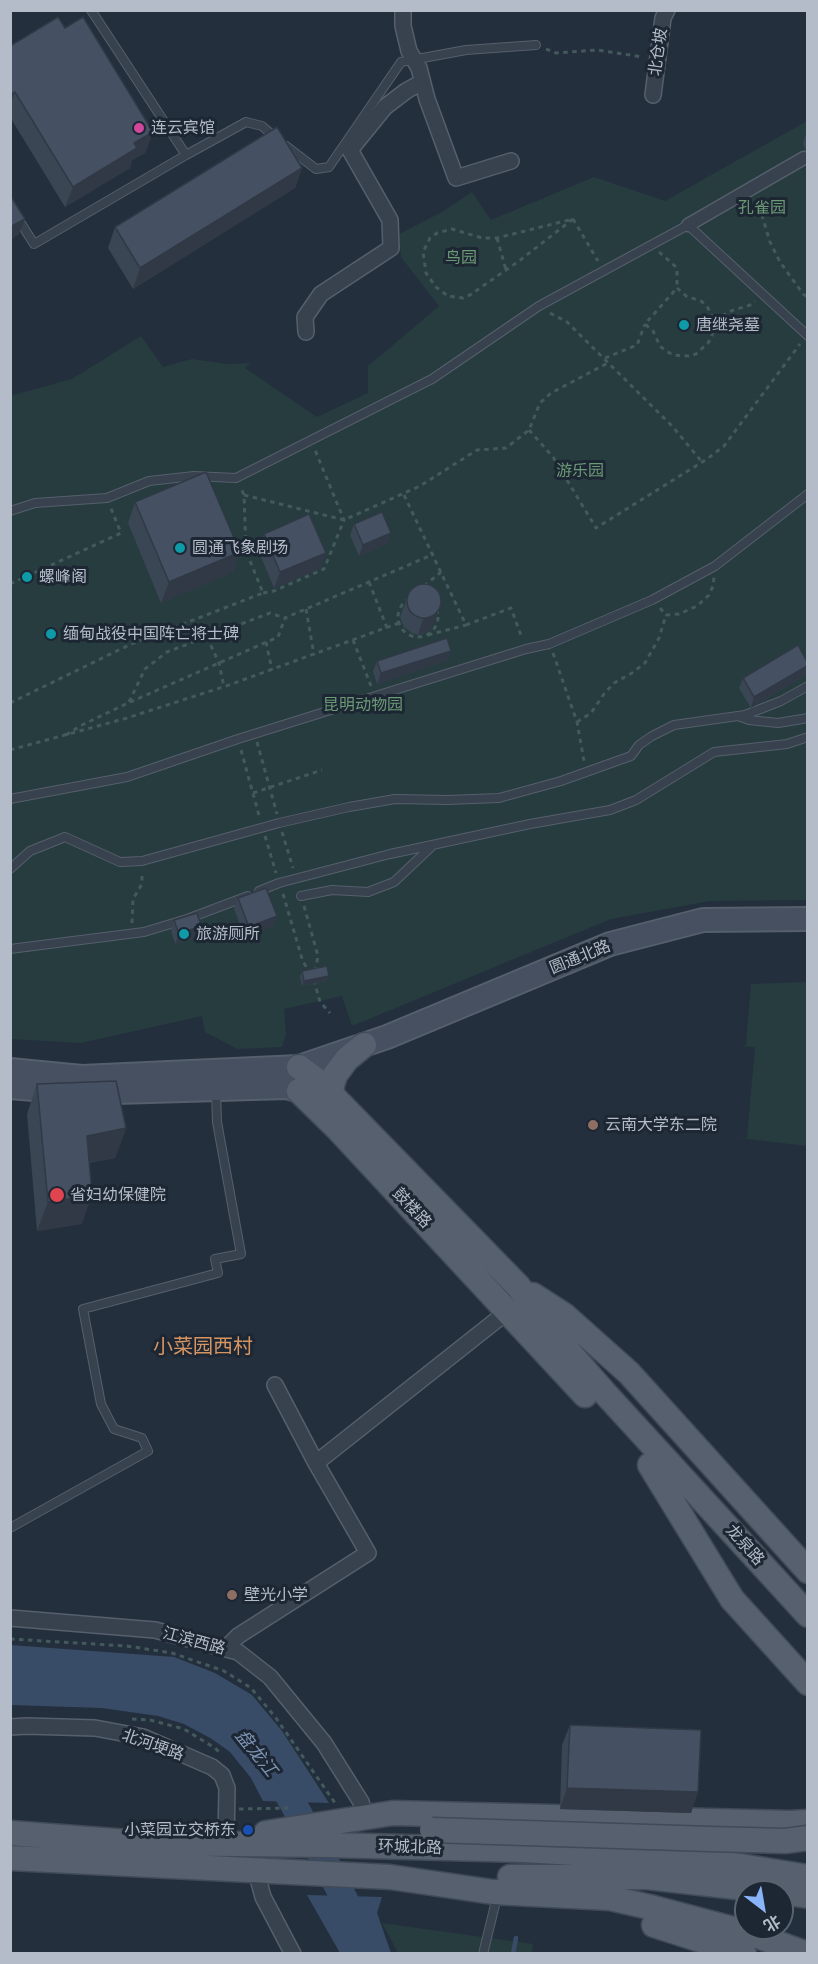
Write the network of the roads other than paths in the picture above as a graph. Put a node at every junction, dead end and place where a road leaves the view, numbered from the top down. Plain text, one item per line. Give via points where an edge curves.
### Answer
1 (91, 10) edge
2 (403, 10) edge
3 (668, 10) edge
4 (536, 45) road end
5 (412, 59) junction
6 (422, 82) junction
7 (652, 95) dead end
8 (186, 155) junction
9 (804, 158) dead end
10 (511, 161) dead end
11 (10, 206) edge
12 (688, 225) junction
13 (306, 332) dead end
14 (807, 336) edge
15 (807, 494) edge
16 (10, 511) edge
17 (807, 686) edge
18 (737, 716) junction
19 (807, 718) edge
20 (807, 737) edge
21 (10, 799) edge
22 (433, 845) junction
23 (10, 868) edge
24 (301, 896) road end
25 (807, 919) edge
26 (10, 949) edge
27 (364, 1045) junction
28 (10, 1070) edge
29 (300, 1080) junction
30 (10, 1087) edge
31 (216, 1089) junction
32 (331, 1095) junction
33 (338, 1129) junction
34 (518, 1286) junction
35 (508, 1311) junction
36 (275, 1385) dead end
37 (316, 1462) junction
38 (650, 1465) junction
39 (682, 1477) joint
40 (10, 1528) edge
41 (716, 1541) junction
42 (807, 1571) edge
43 (807, 1598) edge
44 (807, 1615) edge
45 (10, 1617) edge
46 (807, 1634) edge
47 (225, 1649) junction
48 (807, 1660) edge
49 (807, 1683) edge
50 (10, 1727) edge
51 (356, 1820) junction
52 (698, 1821) junction
53 (807, 1822) edge
54 (270, 1828) junction
55 (10, 1833) edge
56 (807, 1838) edge
57 (232, 1844) junction
58 (328, 1845) junction
59 (807, 1846) edge
60 (10, 1858) edge
61 (258, 1869) junction
62 (390, 1877) junction
63 (807, 1877) edge
64 (734, 1886) edge
65 (495, 1905) junction
66 (293, 1953) edge
67 (483, 1953) edge
68 (744, 1953) edge
69 (807, 1953) edge

1 - 8 lane
2 - 5 street
3 - 7 street, 北仓坡 via 663,18
4 - 5 lane
5 - 6 street
5 - 8 lane via 401,62 329,167 316,169 262,126 246,122
6 - 10 street via 456,178
6 - 13 street via 385,107 350,150 390,220 391,248 321,294 305,317
8 - 11 lane via 34,244
9 - 12 street
12 - 14 lane
12 - 16 lane via 539,306 432,379 236,478 194,476 149,481 107,498 35,503
15 - 21 lane via 715,566 652,600 549,644 127,777
17 - 18 lane via 781,701
18 - 19 lane via 778,723
18 - 23 lane via 674,725 639,745 631,756 499,798 395,799 279,823 141,861 120,862 65,837 30,851
20 - 22 lane via 787,744 714,753 636,800 610,810
22 - 24 lane via 394,882 368,892 332,890
22 - 26 lane via 279,883 144,932
25 - 27 main road, 圆通北路 via 703,920 610,944
27 - 29 main road, 圆通北路
27 - 32 main road via 340,1066
28 - 29 main road via 82,1077
29 - 31 main road
29 - 32 main road, 鼓楼路
29 - 33 main road, 鼓楼路
30 - 31 main road via 81,1093
31 - 40 lane via 217,1122 241,1254 215,1259 218,1273 83,1309 101,1404 114,1429 142,1438 148,1451
32 - 33 main road
32 - 34 main road, 鼓楼路
33 - 35 main road, 鼓楼路
34 - 39 main road, 鼓楼路 via 562,1344
34 - 42 main road via 564,1315 628,1373
34 - 43 main road via 631,1399
35 - 37 street
35 - 38 main road, 鼓楼路
36 - 37 street
37 - 47 street via 368,1553 238,1636
38 - 41 main road
38 - 49 main road via 732,1599
39 - 44 main road, 龙泉路
41 - 46 main road, 龙泉路
41 - 48 main road via 765,1614
45 - 47 street, 江滨西路 via 155,1630
47 - 51 street, 江滨西路 via 238,1652 270,1677 324,1743 361,1802
50 - 57 street, 北河埂路 via 95,1728 143,1737 212,1767 222,1775 227,1788
51 - 52 main road via 393,1813
51 - 54 main road
52 - 53 main road
52 - 59 main road
54 - 57 main road, 环城北路
54 - 58 main road, 环城北路
55 - 57 main road, 环城北路 via 141,1843
56 - 58 main road, bridge via 432,1830
58 - 63 main road, 环城北路 via 523,1850 710,1861
60 - 61 main road
61 - 62 main road
61 - 66 street via 263,1897
62 - 64 main road, 环城北路 via 647,1876
62 - 65 main road
62 - 69 main road via 493,1892 610,1898 752,1934
65 - 67 lane
65 - 68 main road via 608,1914 673,1929

